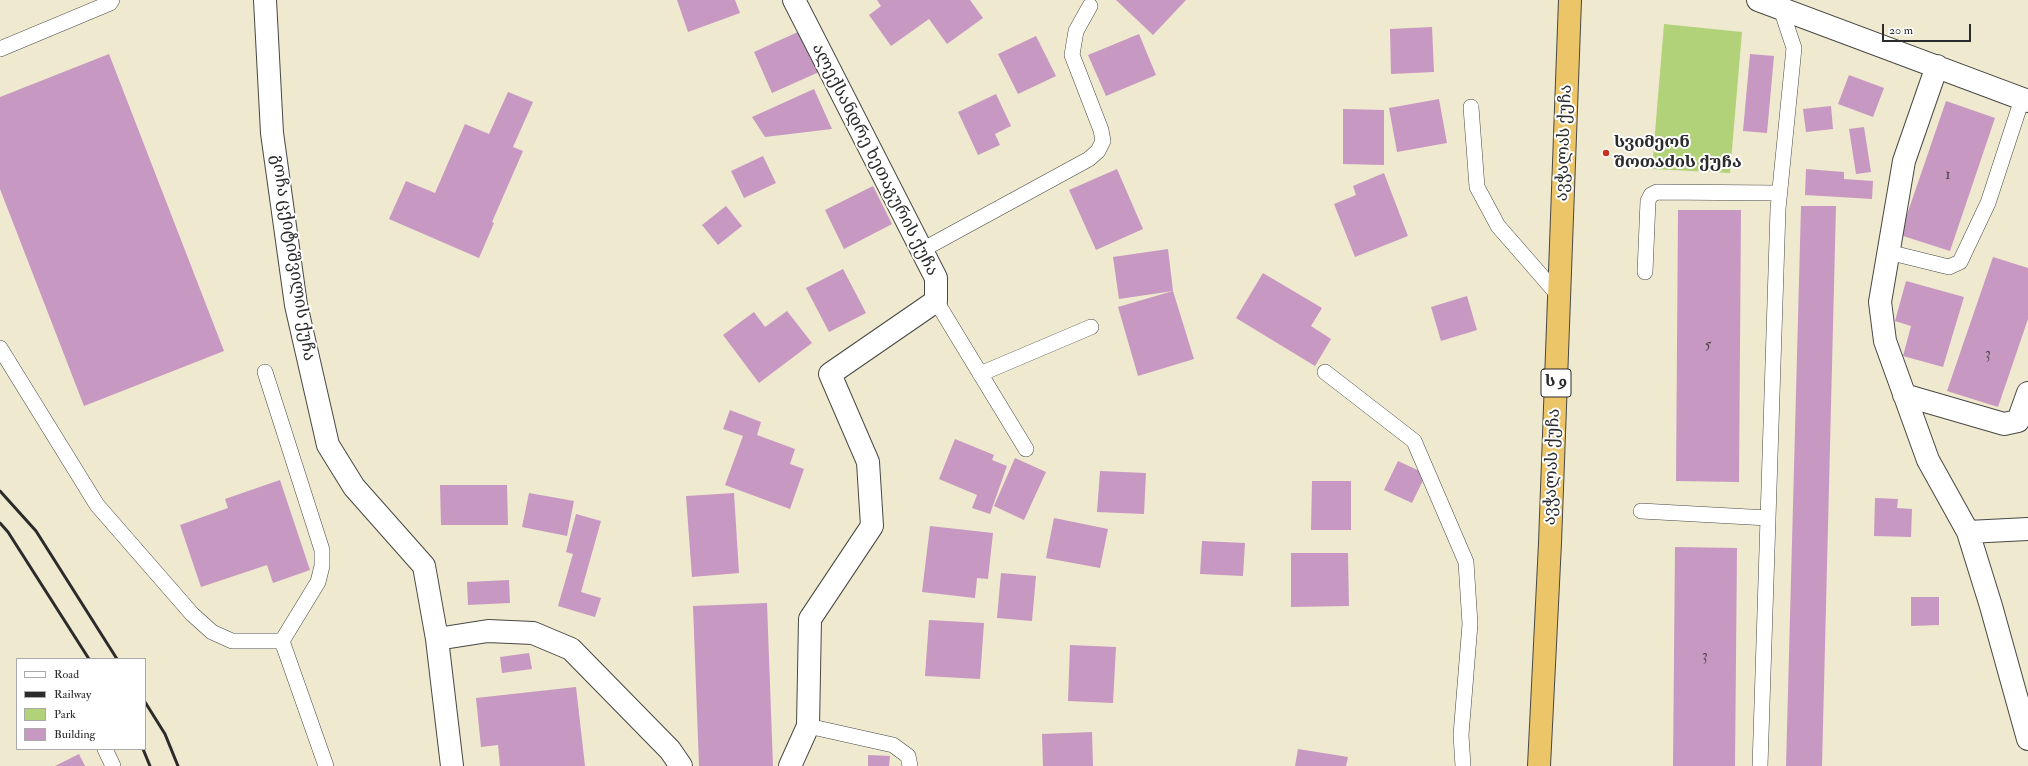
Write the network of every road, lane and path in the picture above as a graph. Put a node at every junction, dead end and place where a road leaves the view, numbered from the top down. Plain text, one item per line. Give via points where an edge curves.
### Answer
1 (112, 0) edge
2 (265, 0) edge
3 (794, 0) edge
4 (1570, 0) edge
5 (1758, 0) edge
6 (1090, 6) dead end
7 (1781, 9) junction
8 (0, 49) edge
9 (1937, 66) junction
10 (2025, 100) edge
11 (1471, 106) dead end
12 (1779, 193) junction
13 (922, 250) junction
14 (1888, 252) junction
15 (1645, 272) dead end
16 (1559, 296) junction
17 (936, 301) junction
18 (1090, 327) dead end
19 (0, 348) edge
20 (265, 372) dead end
21 (1325, 372) dead end
22 (980, 374) junction
23 (2028, 393) edge
24 (1904, 395) junction
25 (1026, 448) dead end
26 (1641, 511) dead end
27 (1768, 518) junction
28 (2028, 529) edge
29 (1968, 532) junction
30 (437, 639) junction
31 (282, 641) junction
32 (808, 726) junction
33 (2028, 739) edge
34 (105, 750) edge
35 (113, 766) edge
36 (326, 766) edge
37 (452, 766) edge
38 (681, 766) edge
39 (790, 766) edge
40 (910, 766) edge
41 (1463, 766) edge
42 (1538, 766) edge
43 (1760, 766) edge

1 - 8 lane via 110,4
2 - 30 street, გოჩა ცქიტიშვილის ქუჩა via 272,134 296,304 328,445 354,487 424,566
3 - 13 street, ალექსანდრე ხეთაგურის ქუჩა
4 - 16 highway, ავჭალას ქუჩა / ს 9
5 - 7 street
6 - 13 lane via 1076,31 1072,55 1101,130 1102,141 1098,152
7 - 9 street
7 - 12 lane via 1794,48
9 - 10 street
9 - 14 street via 1904,161
10 - 14 lane via 1988,202 1960,262 1949,267
11 - 16 lane via 1477,187 1498,226
12 - 15 lane via 1657,192 1651,195 1648,201
12 - 27 lane
13 - 17 street, ალექსანდრე ხეთაგურის ქუჩა via 936,278
14 - 24 street via 1880,302 1885,341
16 - 42 highway, ავჭალას ქუჩა / ს 9
17 - 22 lane
17 - 32 street, ალექსანდრე ხეთაგურის ქუჩა via 830,374 868,462 872,526 810,619
18 - 22 lane
19 - 31 lane via 97,505 192,614 212,632 232,641
20 - 31 lane via 322,550 318,582
21 - 41 lane via 1414,441 1466,562 1470,624 1460,735
22 - 25 lane
23 - 24 street via 2018,421 2004,424
24 - 29 street via 1928,460
26 - 27 lane
27 - 43 lane
28 - 29 street
29 - 33 street via 1992,606
30 - 37 street, გოჩა ცქიტიშვილის ქუჩა
30 - 38 street via 488,631 533,633 571,649 670,750
31 - 36 lane
32 - 39 street, ალექსანდრე ხეთაგურის ქუჩა
32 - 40 lane via 892,745 908,756
34 - 35 lane

